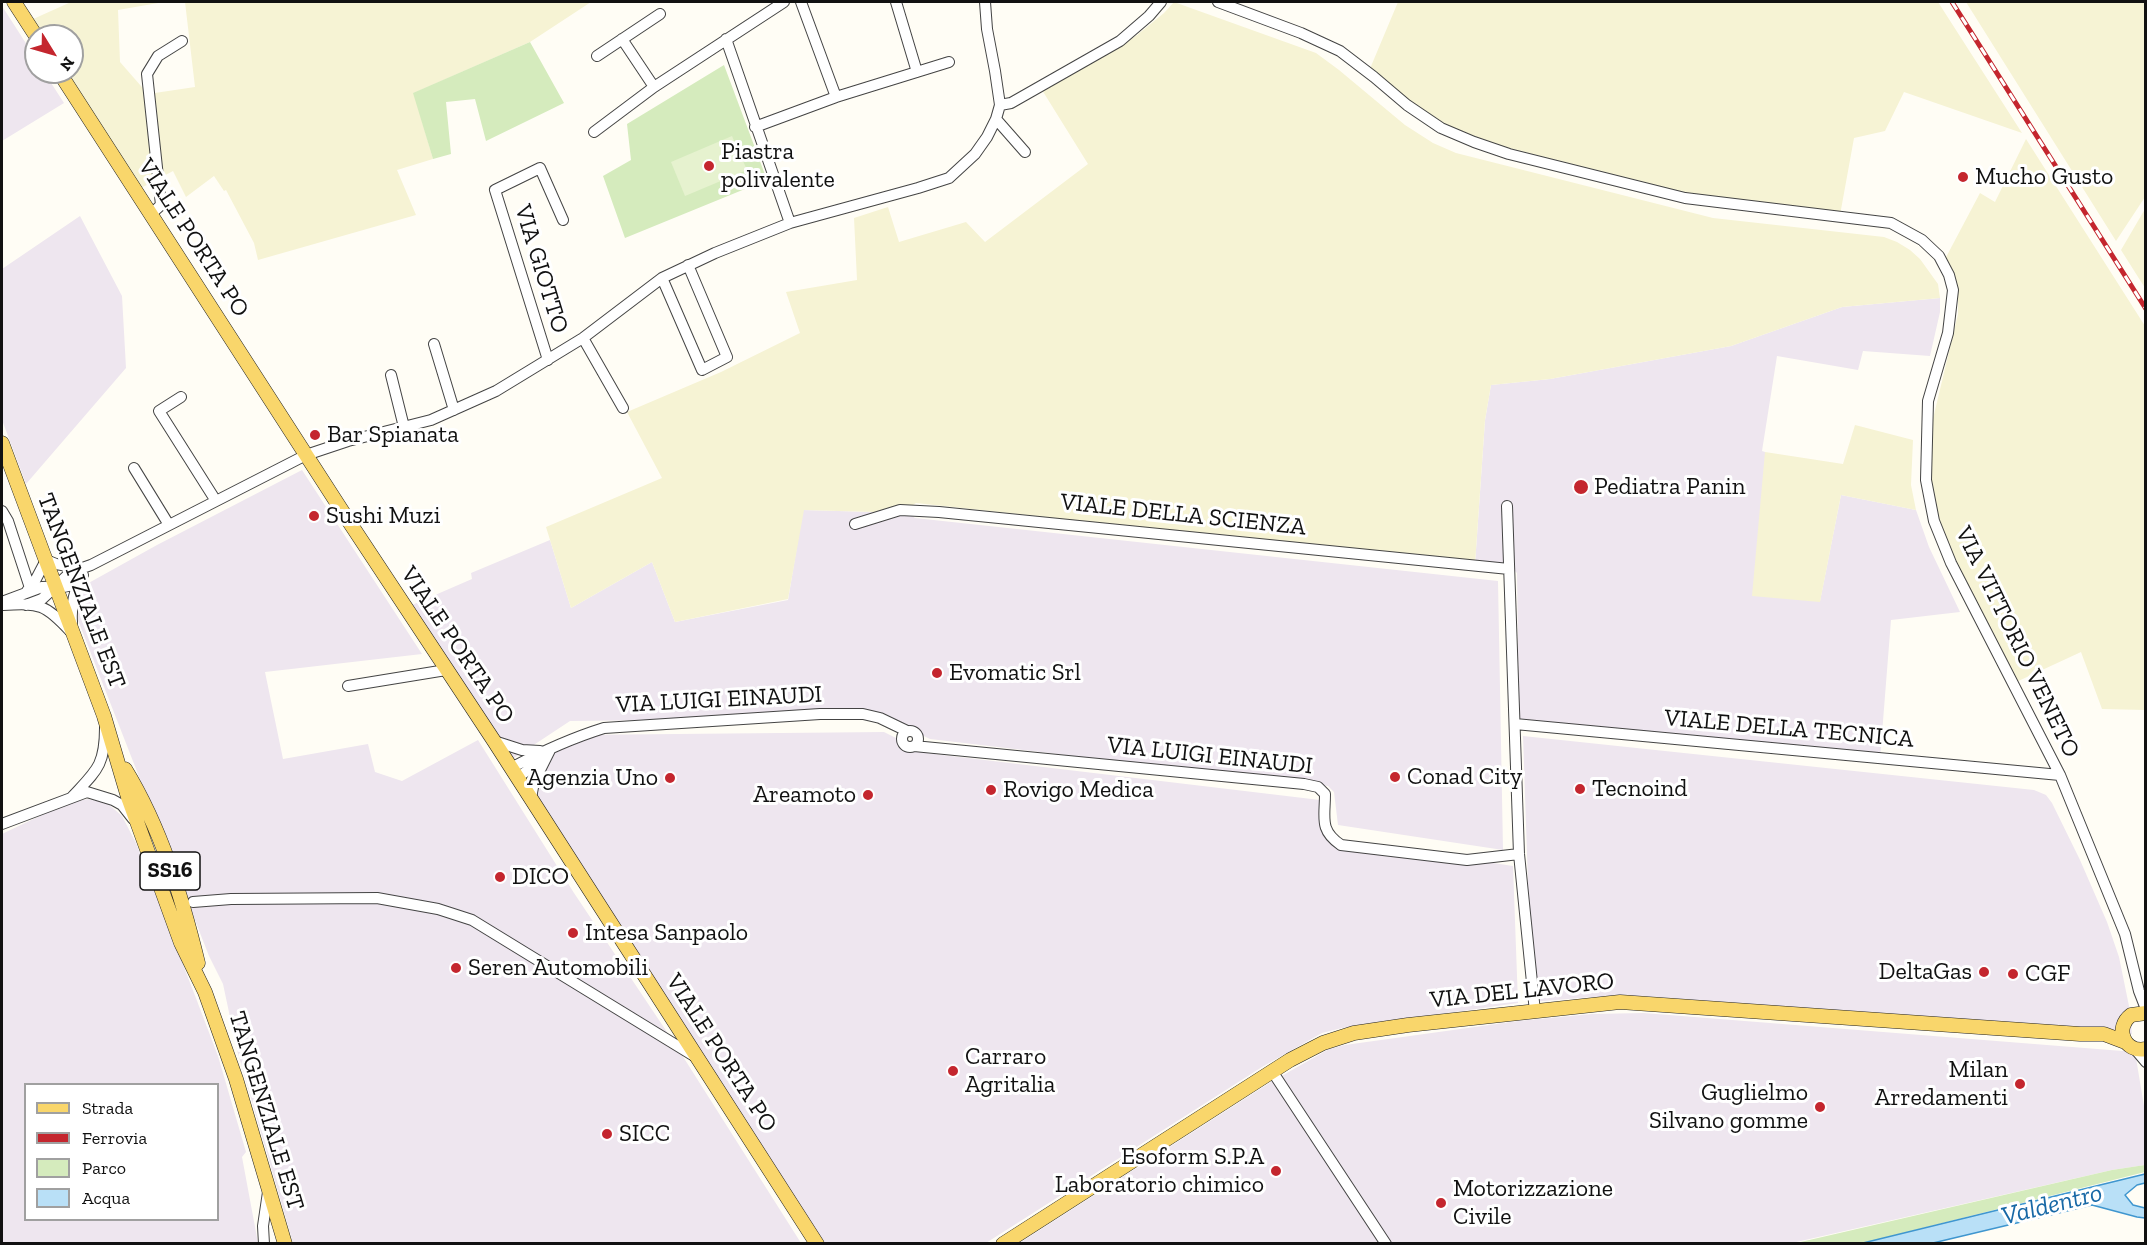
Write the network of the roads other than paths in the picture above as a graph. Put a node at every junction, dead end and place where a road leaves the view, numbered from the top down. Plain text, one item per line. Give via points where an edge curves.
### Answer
1 (14, 2) edge
2 (781, 2) edge
3 (801, 2) edge
4 (896, 2) edge
5 (985, 2) edge
6 (1161, 2) edge
7 (1218, 2) edge
8 (660, 14) dead end
9 (28, 24) edge
10 (622, 39) junction
11 (726, 39) junction
12 (182, 41) dead end
13 (597, 56) dead end
14 (949, 62) dead end
15 (917, 72) junction
16 (67, 84) edge
17 (654, 87) junction
18 (836, 97) junction
19 (1000, 105) junction
20 (996, 119) junction
21 (755, 127) junction
22 (594, 132) dead end
23 (1025, 152) dead end
24 (150, 214) junction
25 (563, 220) dead end
26 (790, 223) junction
27 (688, 265) junction
28 (662, 278) junction
29 (583, 338) junction
30 (434, 344) dead end
31 (548, 360) junction
32 (391, 375) dead end
33 (181, 396) dead end
34 (623, 408) dead end
35 (454, 410) junction
36 (404, 427) junction
37 (2, 443) edge
38 (306, 455) junction
39 (134, 468) dead end
40 (216, 501) junction
41 (1507, 506) dead end
42 (2, 511) edge
43 (855, 524) dead end
44 (169, 525) junction
45 (46, 560) junction
46 (86, 569) junction
47 (1509, 569) junction
48 (30, 588) junction
49 (56, 589) junction
50 (22, 600) junction
51 (2, 604) edge
52 (73, 633) junction
53 (446, 670) junction
54 (348, 686) dead end
55 (104, 716) junction
56 (1515, 724) junction
57 (494, 741) junction
58 (550, 750) junction
59 (118, 756) junction
60 (514, 773) junction
61 (2060, 775) junction
62 (71, 797) junction
63 (531, 798) junction
64 (2, 824) edge
65 (139, 827) junction
66 (1519, 854) junction
67 (193, 902) dead end
68 (2139, 991) junction
69 (205, 992) junction
70 (2145, 1011) edge
71 (1535, 1012) junction
72 (2127, 1019) junction
73 (2104, 1034) junction
74 (2135, 1047) edge
75 (697, 1058) junction
76 (2145, 1062) edge
77 (1272, 1071) junction
78 (269, 1189) junction
79 (264, 1244) edge
80 (285, 1244) edge
81 (817, 1244) edge
82 (1003, 1244) edge
83 (1386, 1244) edge

1 - 9 main road
2 - 11 street
3 - 18 street
4 - 15 street
5 - 19 street, VIA GIOTTO
6 - 19 street via 1120,41 1011,103
7 - 61 street, VIA VITTORIO VENETO via 1340,51 1441,128 1509,154 1685,198 1891,223 1922,240 1939,256 1953,290 1948,333 1928,401 1926,480 1934,521 1951,563
8 - 10 street
10 - 13 street
10 - 17 street
11 - 17 street
11 - 21 street
12 - 24 street via 158,56 147,74 161,205
14 - 15 street
15 - 18 street
16 - 24 main road, VIALE PORTA PO
17 - 22 street
18 - 21 street
19 - 20 street, VIA GIOTTO
20 - 23 street
20 - 26 street, VIA GIOTTO via 975,154 949,177
21 - 26 street
24 - 38 main road, VIALE PORTA PO
25 - 31 street, VIA GIOTTO via 540,168 495,190
26 - 27 street, VIA GIOTTO
27 - 28 street, VIA GIOTTO
27 - 28 street via 727,357 702,370
28 - 29 street, VIA GIOTTO
29 - 31 street, VIA GIOTTO
29 - 34 street
30 - 35 street
31 - 35 street, VIA GIOTTO
32 - 36 street
33 - 40 street via 159,411
35 - 36 street, VIA GIOTTO
36 - 38 street, VIA GIOTTO
37 - 45 main road, TANGENZIALE EST / SS16
38 - 40 street, VIA GIOTTO
38 - 53 main road, VIALE PORTA PO
39 - 44 street
40 - 44 street, VIA GIOTTO
41 - 47 street
42 - 48 street
43 - 47 street, VIALE DELLA SCIENZA via 900,510 939,512
44 - 46 street, VIA GIOTTO
45 - 46 street
45 - 48 street
45 - 49 main road, TANGENZIALE EST / SS16
46 - 49 street, VIA GIOTTO via 65,577
46 - 52 street via 73,597
47 - 56 street
48 - 50 street
49 - 50 street via 42,587
49 - 52 main road, TANGENZIALE EST / SS16
50 - 51 street
50 - 52 street via 48,609
52 - 55 main road, TANGENZIALE EST / SS16
53 - 54 street
53 - 57 main road, VIALE PORTA PO
55 - 59 main road, TANGENZIALE EST / SS16
55 - 62 street via 105,750 101,761
56 - 61 street, VIALE DELLA TECNICA
56 - 66 street
57 - 58 street, VIA LUIGI EINAUDI via 522,750
57 - 60 main road, VIALE PORTA PO
58 - 60 street, VIA LUIGI EINAUDI via 537,765
58 - 63 street via 534,782
58 - 66 street, VIA LUIGI EINAUDI via 571,738 604,728 863,714 893,724 904,735 912,730 918,744 1304,784 1325,794 1325,832 1341,845 1467,860
59 - 65 main road, TANGENZIALE EST / SS16
59 - 69 main road, TANGENZIALE EST / SS16 via 146,805 170,869
60 - 63 main road, VIALE PORTA PO
61 - 68 street, VIA VITTORIO VENETO via 2125,934
62 - 64 street
62 - 65 street via 87,792 113,800 122,805
63 - 75 main road, VIALE PORTA PO
65 - 69 main road, TANGENZIALE EST / SS16 via 182,943
66 - 71 street
67 - 75 street via 377,898 438,909 472,920
68 - 70 street, VIA VITTORIO VENETO
68 - 72 street via 2137,1005
69 - 78 main road, TANGENZIALE EST / SS16 via 237,1079
70 - 72 main road
71 - 73 main road, VIA DEL LAVORO via 1620,1002
71 - 77 main road, VIA DEL LAVORO via 1354,1034 1307,1050
72 - 73 main road
72 - 74 main road via 2122,1032
73 - 74 main road
74 - 76 street
75 - 81 main road, VIALE PORTA PO
77 - 82 main road, VIA DEL LAVORO
77 - 83 street
78 - 79 street
78 - 80 main road, TANGENZIALE EST / SS16

